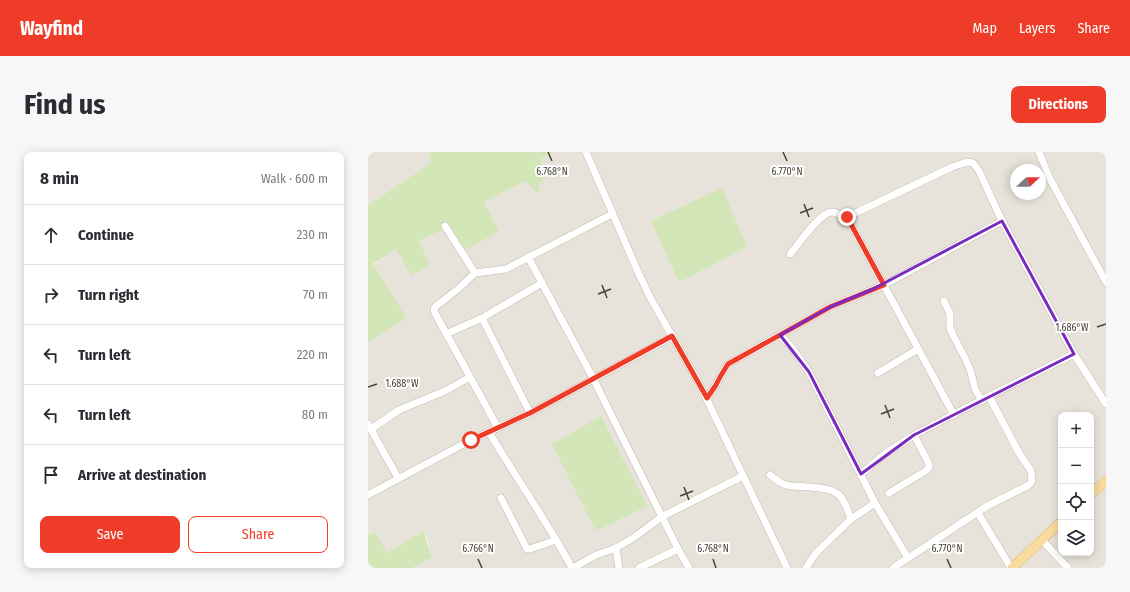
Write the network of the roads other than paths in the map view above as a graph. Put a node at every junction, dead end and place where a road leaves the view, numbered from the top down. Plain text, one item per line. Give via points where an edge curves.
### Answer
1 (586, 152) edge
2 (1039, 152) edge
3 (612, 214) junction
4 (847, 217) junction
5 (1002, 221) junction
6 (445, 226) dead end
7 (790, 254) dead end
8 (528, 257) junction
9 (476, 273) junction
10 (1106, 282) edge
11 (542, 283) junction
12 (884, 285) junction
13 (944, 301) dead end
14 (482, 318) junction
15 (446, 334) junction
16 (780, 335) junction
17 (672, 336) junction
18 (918, 349) junction
19 (1074, 354) junction
20 (878, 373) dead end
21 (470, 377) junction
22 (593, 378) junction
23 (989, 396) junction
24 (707, 398) junction
25 (982, 401) junction
26 (1106, 404) edge
27 (530, 413) junction
28 (954, 415) junction
29 (370, 427) edge
30 (498, 428) junction
31 (489, 432) junction
32 (914, 435) junction
33 (861, 474) junction
34 (743, 476) junction
35 (770, 476) dead end
36 (398, 478) junction
37 (1106, 481) edge
38 (1094, 491) edge
39 (889, 493) dead end
40 (368, 494) edge
41 (501, 498) dead end
42 (875, 503) junction
43 (978, 513) junction
44 (663, 516) junction
45 (851, 519) junction
46 (1058, 525) edge
47 (556, 540) junction
48 (1042, 540) junction
49 (616, 548) junction
50 (678, 549) junction
51 (908, 558) junction
52 (572, 568) edge
53 (619, 568) edge
54 (639, 568) edge
55 (689, 568) edge
56 (787, 568) edge
57 (806, 568) edge
58 (893, 568) edge
59 (1012, 568) edge
60 (1068, 568) edge

1 - 3 street
2 - 10 street via 1050,179
3 - 8 street
3 - 17 street via 638,272
4 - 5 street via 966,162 973,163 979,171
4 - 7 street via 832,212 826,214
4 - 12 street
5 - 12 street
5 - 19 street
6 - 9 street
8 - 9 street via 506,269
8 - 11 street
9 - 15 street via 434,309
11 - 14 street
11 - 22 street
12 - 16 street via 830,307
12 - 18 street
13 - 25 street via 950,314 952,335 966,360 975,389
14 - 15 street
14 - 27 street
15 - 21 street
16 - 24 street via 728,364
16 - 33 street via 809,372
17 - 22 street
17 - 24 street
18 - 20 street
18 - 28 street
19 - 23 street
19 - 26 street
21 - 29 street via 445,391 399,410
21 - 30 street
22 - 27 street
22 - 44 street
23 - 25 street
23 - 43 street via 1031,471 1032,481
24 - 34 street
25 - 28 street
27 - 30 street
28 - 32 street
29 - 36 street
30 - 31 street
31 - 36 street
31 - 47 street
32 - 33 street via 886,453
32 - 39 street via 929,467
33 - 42 street
34 - 44 street
34 - 56 street
35 - 45 street via 784,484 820,488 839,495
36 - 40 street
37 - 38 main road
41 - 47 street via 527,549
42 - 45 street
42 - 51 street
43 - 51 street
43 - 59 street
44 - 49 street
44 - 50 street
45 - 57 street via 816,553
46 - 48 main road
47 - 52 street
48 - 59 main road
48 - 60 street
49 - 52 street
49 - 53 street
50 - 54 street
50 - 55 street
51 - 58 street

